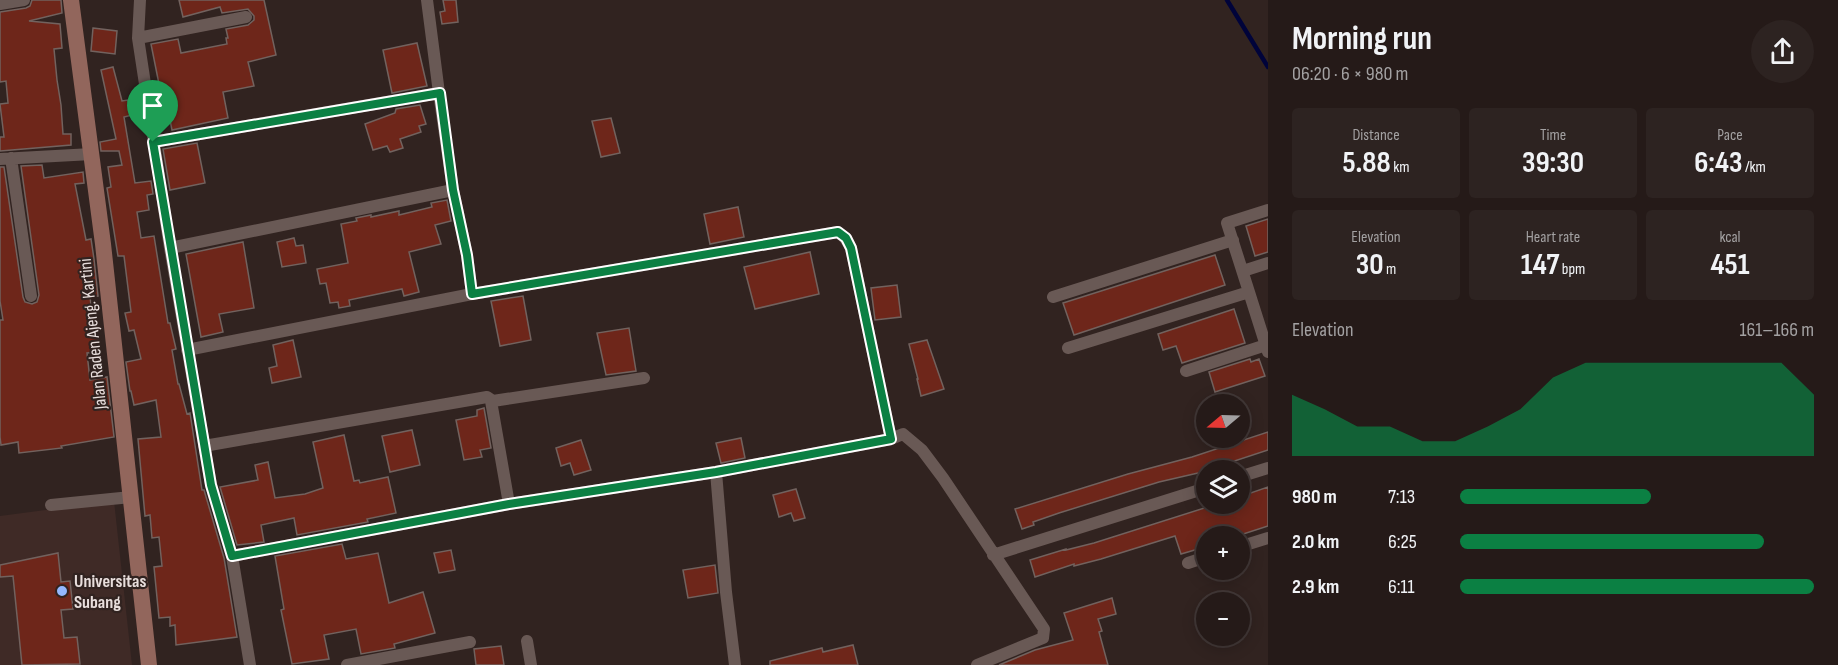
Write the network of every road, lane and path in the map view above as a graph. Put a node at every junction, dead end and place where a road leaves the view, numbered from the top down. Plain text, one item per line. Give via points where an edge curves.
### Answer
1 (24, 0) edge
2 (71, 0) edge
3 (140, 0) edge
4 (427, 0) edge
5 (0, 4) edge
6 (246, 17) dead end
7 (138, 39) junction
8 (440, 93) junction
9 (153, 142) junction
10 (92, 154) junction
11 (6, 159) edge
12 (453, 190) junction
13 (1268, 210) edge
14 (1233, 240) junction
15 (170, 249) junction
16 (1268, 263) edge
17 (1243, 271) junction
18 (1249, 291) junction
19 (472, 294) junction
20 (31, 296) dead end
21 (1053, 297) dead end
22 (1264, 326) edge
23 (1068, 348) dead end
24 (1267, 349) edge
25 (187, 350) junction
26 (1186, 370) dead end
27 (644, 378) dead end
28 (493, 401) junction
29 (891, 439) junction
30 (204, 446) junction
31 (1268, 468) edge
32 (716, 472) junction
33 (1250, 474) edge
34 (1196, 491) edge
35 (131, 497) junction
36 (509, 504) junction
37 (51, 505) dead end
38 (1268, 537) edge
39 (1250, 543) edge
40 (993, 555) junction
41 (232, 556) junction
42 (1196, 560) edge
43 (1188, 563) dead end
44 (527, 641) dead end
45 (470, 642) dead end
46 (149, 665) edge
47 (250, 665) edge
48 (347, 665) edge
49 (531, 665) edge
50 (735, 665) edge
51 (977, 665) edge

1 - 5 street
2 - 10 main road, Jalan Raden Ajeng. Kartini
3 - 7 street
4 - 8 street
6 - 7 street
7 - 9 street
8 - 9 street
8 - 12 street
9 - 15 street
10 - 11 street
10 - 35 main road, Jalan Raden Ajeng. Kartini
11 - 20 street
12 - 15 street
12 - 19 street
13 - 14 street via 1227,223
14 - 17 street
14 - 21 street
15 - 25 street
16 - 17 street
17 - 18 street
18 - 22 street
18 - 23 street
19 - 25 street
19 - 29 street via 838,232 851,248
22 - 24 street
24 - 26 street
25 - 30 street
27 - 28 street
28 - 30 street via 484,397
28 - 36 street
29 - 32 street
29 - 40 street via 903,434 922,450
30 - 41 street
31 - 33 street
32 - 36 street
32 - 50 street
34 - 40 street
35 - 37 street
35 - 46 main road, Jalan Raden Ajeng. Kartini
36 - 41 street
38 - 39 street
40 - 51 street via 1044,629 1043,638
41 - 47 street
42 - 43 street
44 - 49 street
45 - 48 street

